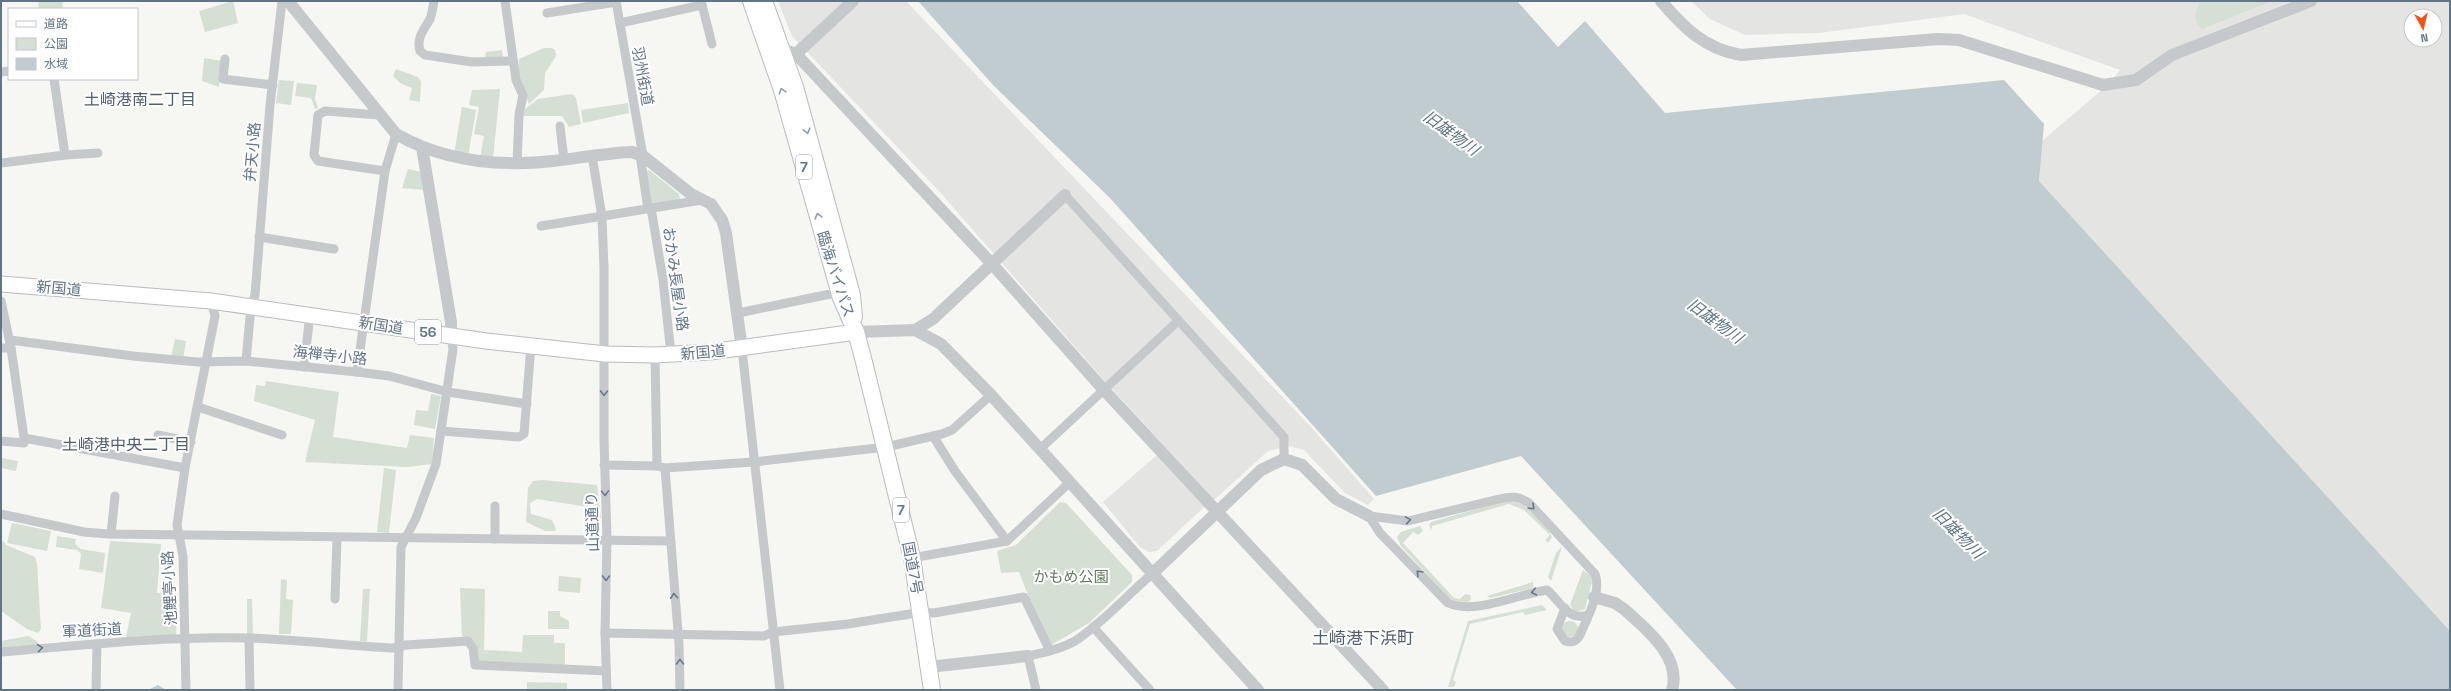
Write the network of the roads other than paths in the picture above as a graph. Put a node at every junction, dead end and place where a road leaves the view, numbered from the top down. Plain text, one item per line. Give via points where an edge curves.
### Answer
1 (282, 1) edge
2 (288, 1) edge
3 (434, 1) edge
4 (505, 1) edge
5 (616, 1) edge
6 (751, 1) edge
7 (764, 1) edge
8 (853, 1) edge
9 (1661, 1) edge
10 (2311, 1) edge
11 (702, 3) edge
12 (547, 13) dead end
13 (620, 23) junction
14 (712, 44) dead end
15 (774, 47) junction
16 (796, 54) junction
17 (225, 59) dead end
18 (513, 61) junction
19 (54, 80) edge
20 (273, 85) junction
21 (380, 115) junction
22 (560, 126) dead end
23 (396, 134) junction
24 (422, 147) junction
25 (98, 153) dead end
26 (65, 155) junction
27 (592, 156) junction
28 (642, 156) junction
29 (564, 160) junction
30 (1, 163) edge
31 (517, 164) junction
32 (385, 171) junction
33 (1065, 195) joint
34 (702, 200) junction
35 (650, 208) junction
36 (602, 217) junction
37 (541, 226) dead end
38 (259, 237) junction
39 (334, 249) dead end
40 (992, 264) junction
41 (1, 284) edge
42 (840, 292) junction
43 (1, 301) edge
44 (211, 301) junction
45 (252, 306) junction
46 (738, 313) junction
47 (310, 314) junction
48 (364, 322) junction
49 (1178, 322) junction
50 (915, 330) junction
51 (856, 332) junction
52 (451, 336) junction
53 (10, 344) junction
54 (531, 345) junction
55 (1, 348) edge
56 (742, 349) junction
57 (605, 354) junction
58 (671, 354) junction
59 (655, 355) junction
60 (246, 361) junction
61 (206, 362) junction
62 (304, 367) junction
63 (357, 372) junction
64 (1103, 389) junction
65 (448, 392) junction
66 (991, 396) junction
67 (527, 404) junction
68 (198, 407) junction
69 (441, 431) junction
70 (158, 435) dead end
71 (282, 435) dead end
72 (933, 436) junction
73 (24, 438) junction
74 (1, 440) edge
75 (190, 442) junction
76 (886, 446) junction
77 (1040, 450) junction
78 (1284, 459) junction
79 (754, 462) junction
80 (604, 466) junction
81 (661, 467) junction
82 (185, 468) junction
83 (1069, 483) junction
84 (115, 496) dead end
85 (495, 506) dead end
86 (1216, 511) junction
87 (1, 514) edge
88 (1369, 516) junction
89 (111, 534) junction
90 (179, 536) junction
91 (337, 538) junction
92 (406, 538) junction
93 (495, 539) junction
94 (607, 539) junction
95 (670, 541) junction
96 (1007, 541) junction
97 (912, 558) junction
98 (1152, 574) junction
99 (1594, 597) junction
100 (335, 599) dead end
101 (1565, 608) junction
102 (922, 612) junction
103 (1588, 615) junction
104 (1093, 627) junction
105 (773, 632) junction
106 (605, 633) junction
107 (677, 635) junction
108 (249, 638) junction
109 (185, 639) junction
110 (97, 644) junction
111 (399, 647) junction
112 (1050, 651) junction
113 (1, 652) edge
114 (1028, 656) junction
115 (929, 667) junction
116 (606, 671) junction
117 (1251, 688) edge
118 (96, 690) edge
119 (186, 690) edge
120 (250, 690) edge
121 (398, 690) edge
122 (607, 690) edge
123 (680, 690) edge
124 (780, 690) edge
125 (932, 690) edge
126 (1036, 690) edge
127 (1150, 690) edge
128 (1383, 690) edge
129 (1672, 690) edge

1 - 20 street, 弁天小路
2 - 21 street
3 - 18 street via 430,19 422,31 418,45 425,55 472,62
4 - 18 street
5 - 12 street
5 - 13 street, 羽州街道
6 - 15 highway, 臨海バイパス / 7
7 - 15 highway, 臨海バイパス / 7
8 - 16 street
9 - 10 street via 1679,21 1706,44 1741,55 1938,39 1959,40 2103,85 2136,80 2172,55
11 - 13 street
11 - 14 street
13 - 28 street, 羽州街道
15 - 16 street
42 -> 15 highway, 臨海バイパス / 7
15 -> 51 highway, 臨海バイパス / 7 via 795,87 852,295
16 - 40 street
17 - 20 street via 223,79
18 - 31 street via 516,80 523,95 519,115
19 - 26 street
20 - 38 street, 弁天小路
21 - 23 street
21 - 32 street via 325,111 318,115 314,155 318,161
22 - 29 street
23 - 24 street
23 - 32 street
24 - 31 street via 451,158 483,164
24 - 52 street via 451,322
25 - 26 street
26 - 30 street
27 - 28 street via 632,152
27 - 29 street
27 - 36 street, 山道通り
28 - 34 street
28 - 35 street, 羽州街道
29 - 31 street
32 - 48 street
33 - 40 street
33 - 49 street
34 - 35 street
34 - 46 street via 711,204 722,220
35 - 36 street
35 - 58 street, おかみ長屋小路 via 663,280
36 - 37 street
36 - 57 street, 山道通り
38 - 39 street
38 - 45 street, 弁天小路
40 - 50 street via 933,319
40 - 64 street
41 - 44 main road, 新国道 / 56
42 - 46 street
42 - 51 highway, 臨海バイパス / 7
43 - 53 street
44 - 45 main road, 新国道 / 56
44 - 61 street, 池鯉亭小路 via 215,316
45 - 47 main road, 新国道 / 56
45 - 60 street, 弁天小路
46 - 56 street
47 - 48 main road, 新国道 / 56
47 - 62 street
48 - 52 main road, 新国道 / 56
48 - 63 street
49 - 64 street
49 - 78 street via 1284,437
50 - 51 street
50 - 66 street via 941,344
51 - 56 main road, 新国道 / 56
51 - 76 highway, 国道7号 / 7
52 - 54 main road, 新国道 / 56
52 - 65 street via 453,349
53 - 55 street, 海禅寺小路
53 - 61 street, 海禅寺小路
53 - 73 street
54 - 57 main road, 新国道 / 56
54 - 67 street
56 - 58 main road, 新国道 / 56
56 - 79 street
57 - 59 main road, 新国道 / 56
57 -> 80 street, 山道通り
58 - 59 main road, 新国道 / 56
59 - 81 street
60 - 61 street, 海禅寺小路
60 - 62 street, 海禅寺小路
61 - 68 street, 池鯉亭小路
62 - 63 street, 海禅寺小路
63 - 65 street, 海禅寺小路 via 389,376
64 - 77 street
64 - 86 street
65 - 67 street, 海禅寺小路
65 - 69 street
66 - 72 street via 952,430
66 - 77 street
67 - 69 street via 524,434 519,437
68 - 71 street
68 - 75 street, 池鯉亭小路
69 - 92 street via 435,469
70 - 75 street
72 - 76 street
72 - 96 street via 955,471
73 - 74 street via 24,443
73 - 82 street
75 - 82 street, 池鯉亭小路
76 - 79 street
76 - 97 highway, 国道7号 / 7
77 - 83 street
78 - 86 street via 1261,470
78 - 88 street via 1302,465 1336,499
79 - 81 street
79 - 105 street
80 - 81 street
80 -> 94 street, 山道通り
81 - 95 street
82 - 90 street, 池鯉亭小路 via 177,525
83 - 96 street
83 - 98 street
84 - 89 street
85 - 93 street
86 - 98 street
86 - 128 street
87 - 89 street via 84,532
88 -> 99 street via 1408,521 1512,496 1521,498 1529,503 1595,574 1597,588
101 -> 88 street via 1547,590 1470,607 1448,603 1380,533
89 - 90 street
90 - 91 street
90 - 109 street, 池鯉亭小路 via 183,556
91 - 92 street
91 - 100 street
92 - 93 street
92 - 111 street via 402,547
93 - 94 street
94 - 95 street
94 -> 106 street, 山道通り
107 -> 95 street
96 - 97 street
97 - 102 highway, 国道7号 / 7
98 - 104 street
98 - 117 street
99 - 103 street
99 - 129 street via 1615,603 1624,609 1670,657 1674,678
101 - 103 street via 1576,618
101 - 103 street via 1557,629 1565,641 1577,641
102 - 105 street via 848,624
102 - 112 street via 934,614 1024,597
102 - 115 highway, 国道7号 / 7
104 - 112 street via 1073,642
104 - 127 street
105 - 107 street via 764,636
105 - 124 street
106 - 107 street
106 - 116 street, 山道通り
123 -> 107 street
108 - 109 street, 軍道街道
108 - 111 street, 軍道街道
108 - 120 street
109 - 110 street, 軍道街道
109 - 119 street, 池鯉亭小路
113 -> 110 street, 軍道街道 via 47,646
110 - 118 street
111 - 116 street, 軍道街道 via 468,641 473,648 475,665
111 - 121 street
112 - 114 street
114 - 115 street
114 - 126 street
115 - 125 highway, 国道7号 / 7
116 - 122 street, 山道通り

